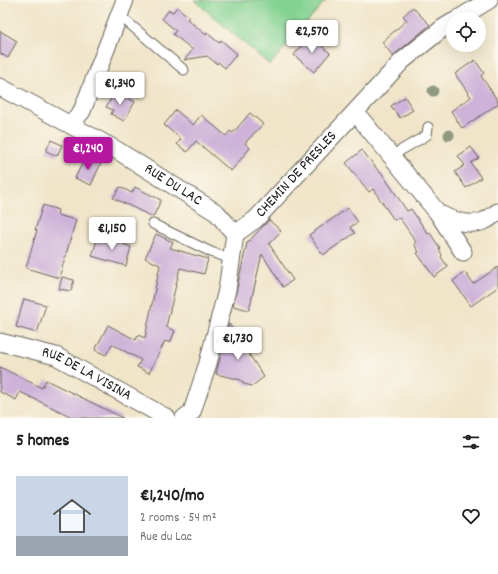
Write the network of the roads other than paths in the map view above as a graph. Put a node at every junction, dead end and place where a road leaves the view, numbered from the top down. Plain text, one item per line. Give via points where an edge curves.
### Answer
1 (489, 0) edge
2 (122, 7) edge
3 (469, 12) edge
4 (446, 26) edge
5 (184, 70) dead end
6 (0, 87) edge
7 (356, 112) junction
8 (71, 124) junction
9 (428, 127) dead end
10 (390, 154) junction
11 (498, 212) edge
12 (438, 213) junction
13 (153, 224) dead end
14 (235, 234) junction
15 (463, 252) dead end
16 (231, 259) junction
17 (0, 342) edge
18 (191, 416) edge
19 (167, 418) edge

1 - 3 street
2 - 5 lane
2 - 8 street via 82,111
4 - 7 street, CHEMIN DE PRESLES via 402,61
6 - 8 street, RUE DU LAC
7 - 10 street
7 - 14 street, CHEMIN DE PRESLES via 256,219
8 - 14 street, RUE DU LAC via 217,213
9 - 10 lane via 427,135
10 - 12 street
11 - 12 street via 483,221 467,223
12 - 15 street
13 - 16 lane
14 - 16 street
16 - 18 street via 227,290
17 - 19 street, RUE DE LA VISINA via 56,356

